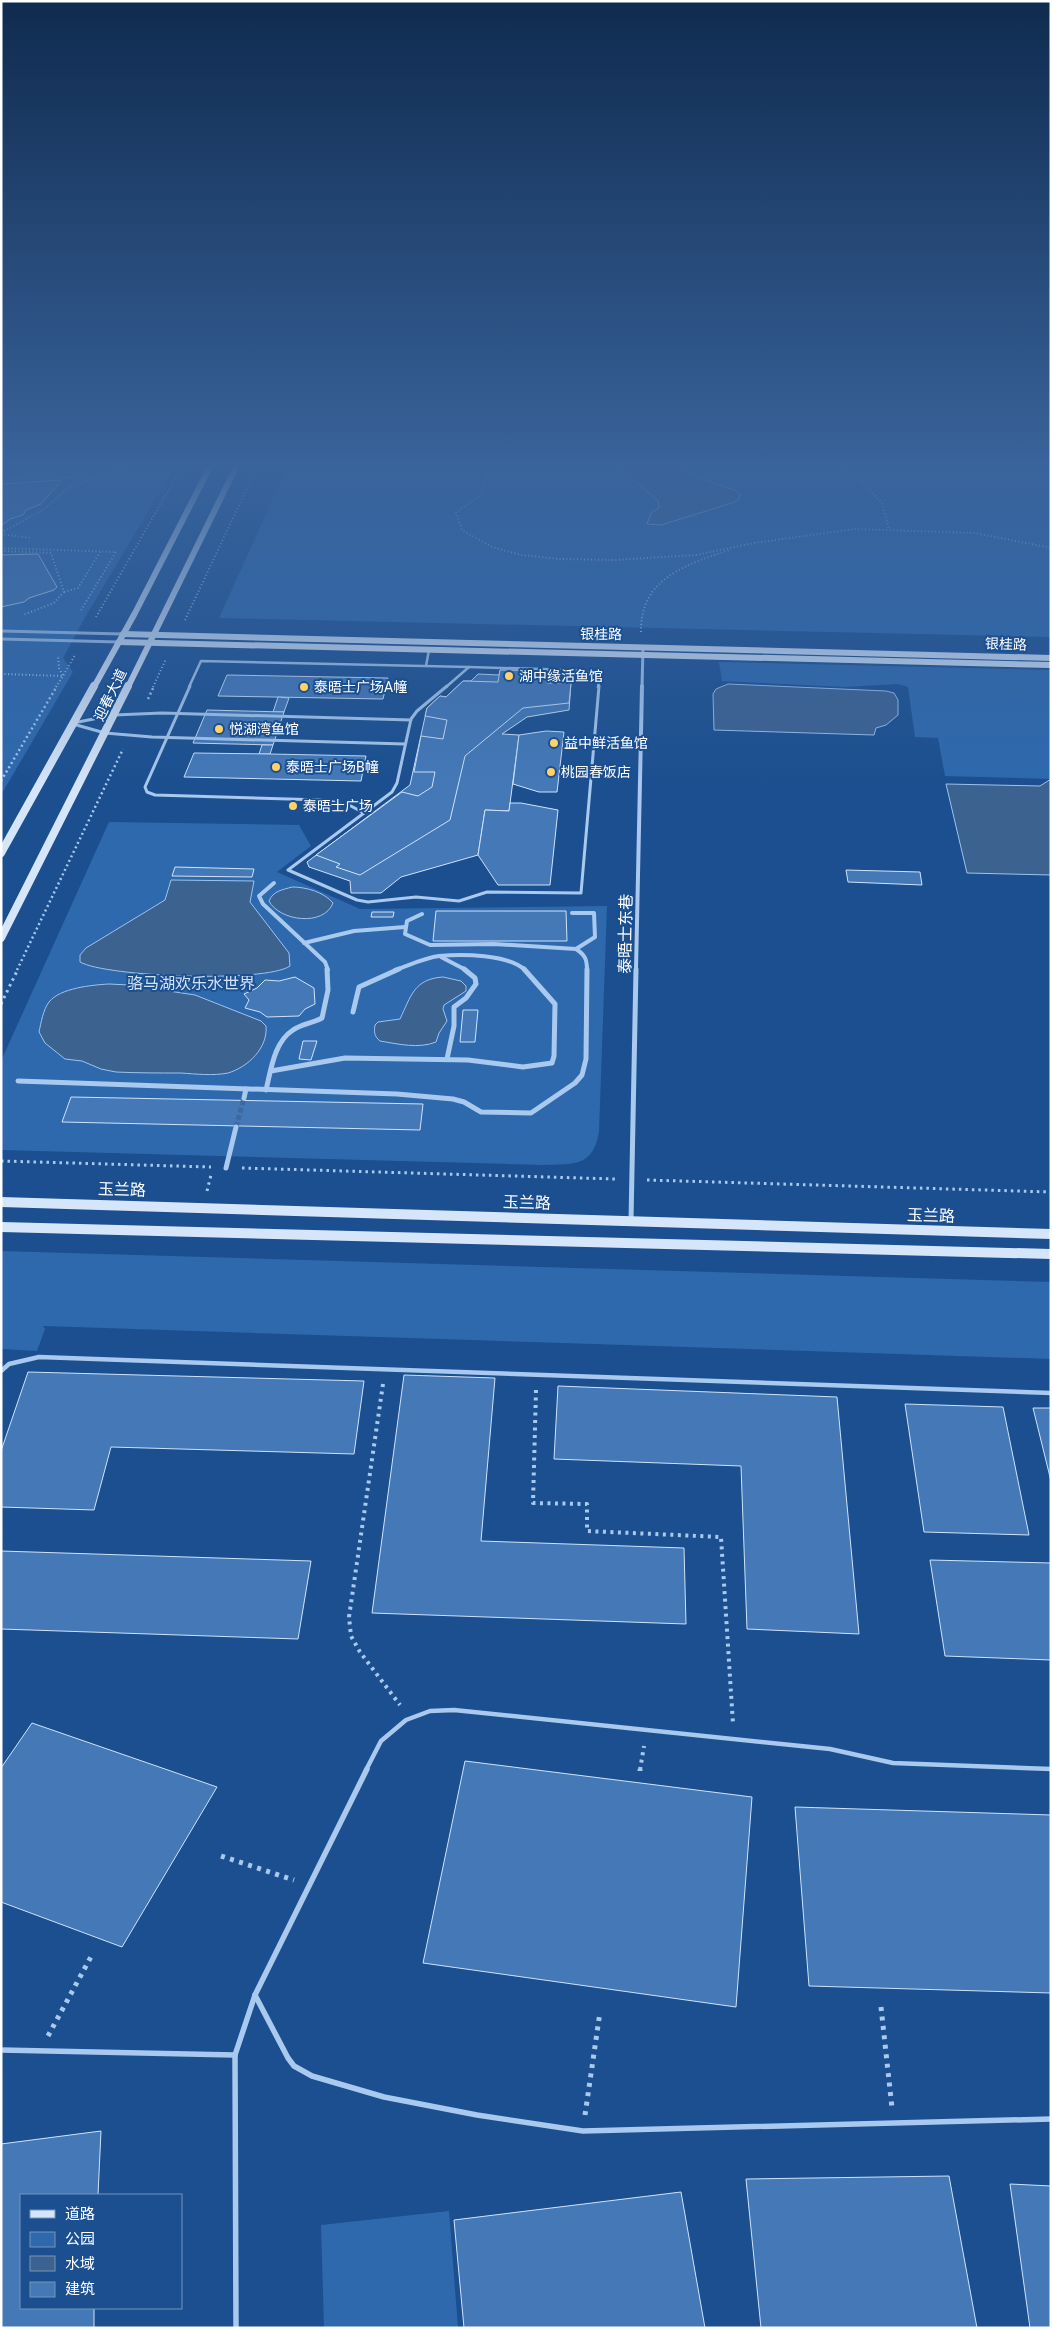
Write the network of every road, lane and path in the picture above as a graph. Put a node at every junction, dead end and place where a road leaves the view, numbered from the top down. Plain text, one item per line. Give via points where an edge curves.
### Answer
1 (57, 570) edge
2 (90, 570) edge
3 (105, 570) edge
4 (123, 570) edge
5 (157, 570) edge
6 (185, 570) edge
7 (680, 570) edge
8 (64, 592) junction
9 (80, 612) dead end
10 (99, 612) dead end
11 (19, 616) dead end
12 (1, 631) edge
13 (124, 634) junction
14 (153, 634) junction
15 (1, 639) edge
16 (119, 642) junction
17 (149, 642) junction
18 (429, 650) junction
19 (642, 650) junction
20 (57, 653) dead end
21 (1051, 658) edge
22 (1051, 665) edge
23 (426, 666) junction
24 (470, 667) junction
25 (1, 674) edge
26 (63, 676) junction
27 (178, 713) junction
28 (114, 715) junction
29 (411, 720) junction
30 (71, 724) junction
31 (105, 733) junction
32 (167, 738) junction
33 (406, 744) junction
34 (1, 781) edge
35 (364, 813) junction
36 (1, 853) edge
37 (274, 884) dead end
38 (572, 913) dead end
39 (422, 914) dead end
40 (405, 927) junction
41 (1, 938) edge
42 (304, 943) junction
43 (576, 949) junction
44 (440, 956) junction
45 (353, 1012) dead end
46 (447, 1059) junction
47 (271, 1072) junction
48 (18, 1081) dead end
49 (246, 1089) junction
50 (266, 1090) junction
51 (244, 1098) tunnel mouth
52 (236, 1127) tunnel mouth
53 (1, 1161) edge
54 (226, 1168) junction
55 (633, 1180) junction
56 (1051, 1192) edge
57 (1, 1202) edge
58 (632, 1222) junction
59 (1, 1226) edge
60 (1051, 1234) edge
61 (1051, 1254) edge
62 (385, 1369) junction
63 (1, 1371) edge
64 (536, 1375) junction
65 (1051, 1393) edge
66 (409, 1717) junction
67 (646, 1730) junction
68 (734, 1739) junction
69 (1051, 1769) edge
70 (640, 1771) dead end
71 (221, 1856) dead end
72 (309, 1885) junction
73 (93, 1953) dead end
74 (256, 1995) junction
75 (881, 2007) dead end
76 (600, 2012) dead end
77 (1, 2050) edge
78 (40, 2051) junction
79 (235, 2055) junction
80 (1051, 2119) edge
81 (894, 2124) junction
82 (583, 2132) junction
83 (236, 2328) edge

1 - 8 path
2 - 8 path via 78,588
3 - 9 path
4 - 10 path
5 - 13 street, 迎春大道
6 - 14 street, 迎春大道
7 - 19 path via 654,589 643,606
8 - 11 path via 54,604
12 - 13 street, 银桂路
13 - 14 street, 银桂路
13 - 16 street, 迎春大道
14 - 17 street, 迎春大道
14 - 19 street, 银桂路
15 - 16 street, 银桂路
16 - 17 street, 银桂路
16 - 30 street, 迎春大道
17 - 18 street, 银桂路
17 - 28 street, 迎春大道
18 - 19 street, 银桂路
18 - 23 lane
19 - 21 street, 银桂路
19 - 22 street, 银桂路
19 - 55 street, 泰晤士东巷
20 - 26 path
23 - 24 lane
23 - 27 lane via 201,661
24 - 29 lane via 417,711
24 - 35 lane via 573,670 592,673 598,678 581,893 488,892 459,901 416,897 368,902 288,870
25 - 26 path
26 - 34 path
27 - 28 lane
27 - 29 lane
27 - 32 lane
28 - 30 lane
28 - 31 street, 迎春大道
29 - 33 lane
30 - 31 lane
30 - 36 street, 迎春大道
31 - 32 lane
31 - 41 street, 迎春大道
32 - 33 lane
32 - 35 lane via 145,787 147,792 155,795 323,800 341,803
33 - 35 lane via 392,792
37 - 42 street via 259,896 260,900
38 - 43 street via 594,913 595,938
39 - 40 street via 407,921
40 - 42 street via 344,931
40 - 43 street via 405,934 430,945 494,944
42 - 47 street via 325,962 329,971 326,1004 322,1018 313,1024 295,1028 281,1040
43 - 50 street via 587,960 582,1075 531,1114 481,1112 464,1102 435,1097
44 - 45 street via 406,966 359,987
44 - 46 street via 470,970 477,980 476,988 469,997 454,1007 456,1017
44 - 46 street via 492,957 521,966 555,1004 552,1063 546,1066 485,1065
46 - 47 street via 345,1058
47 - 50 street
48 - 49 street
49 - 50 street
49 - 51 street
52 - 54 street
53 - 54 path
54 - 55 path
55 - 56 path
55 - 58 street, 泰晤士东巷
57 - 58 street, 玉兰路
58 - 60 street, 玉兰路
59 - 61 street
62 - 63 lane via 39,1357 9,1364
62 - 64 lane
62 - 66 path via 349,1617 351,1636 360,1652
64 - 65 lane
64 - 68 path via 533,1503 587,1504 587,1532 721,1536
66 - 67 lane via 431,1710 454,1710
66 - 72 lane via 381,1741
67 - 68 lane
67 - 70 path
68 - 69 lane via 830,1749 893,1763
71 - 72 path
72 - 74 lane
73 - 78 path
74 - 79 lane
74 - 82 lane via 294,2067 326,2083
75 - 81 path
76 - 82 path
77 - 78 lane
78 - 79 lane
79 - 83 lane
80 - 81 lane
81 - 82 lane

